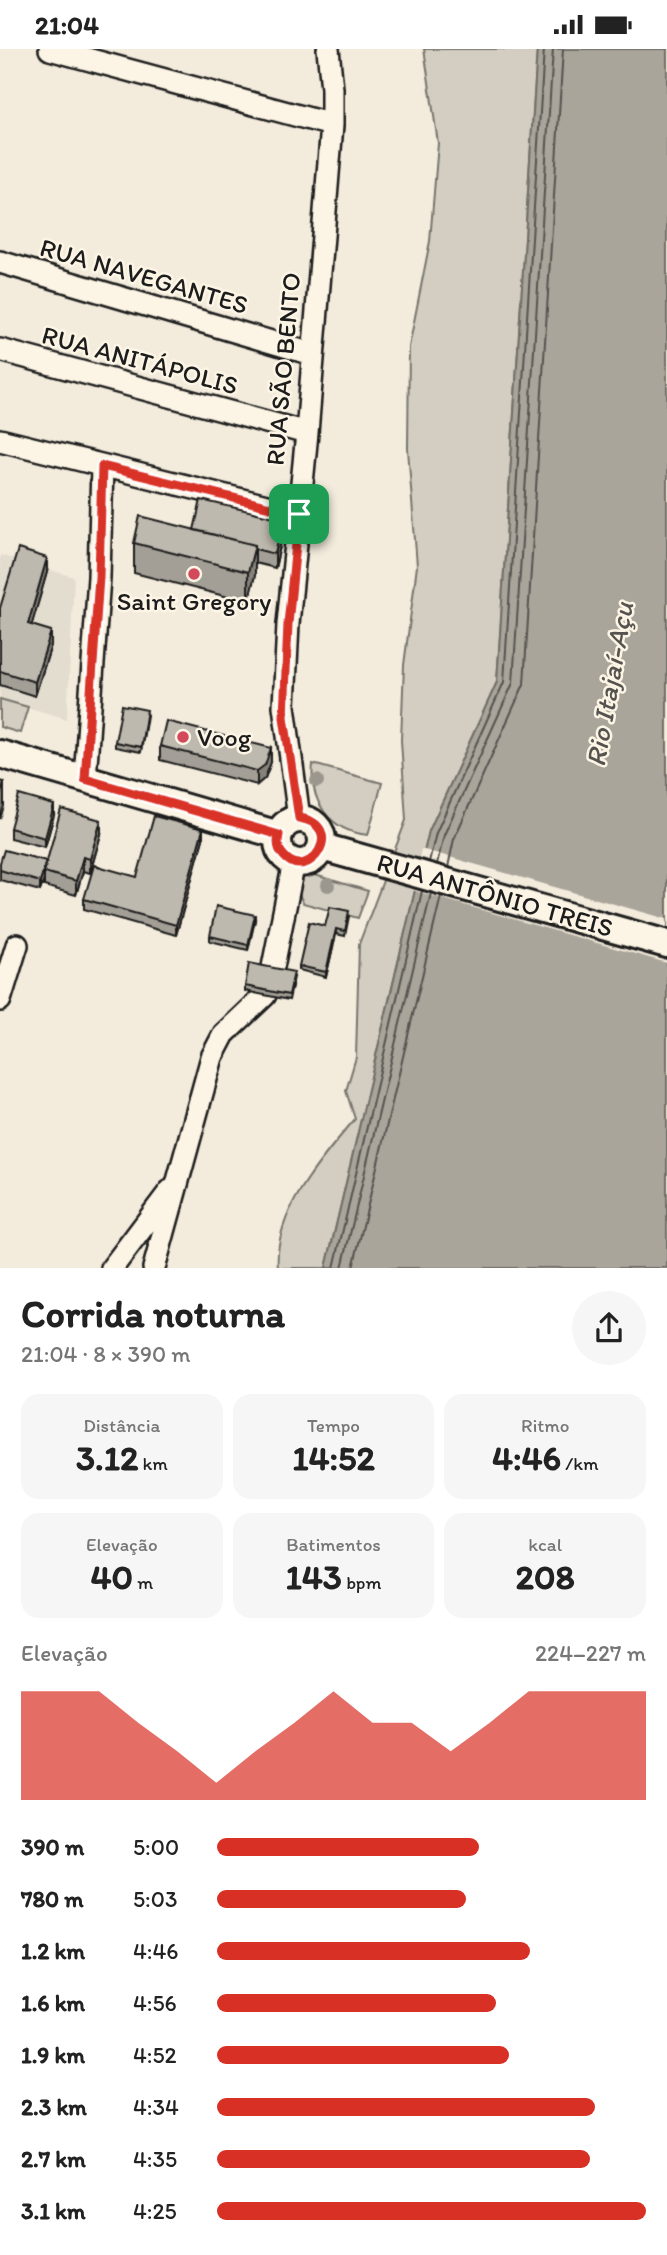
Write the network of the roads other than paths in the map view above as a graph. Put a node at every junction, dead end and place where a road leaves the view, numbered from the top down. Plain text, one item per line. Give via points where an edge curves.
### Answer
1 (50, 49) edge
2 (328, 49) edge
3 (332, 125) junction
4 (0, 262) edge
5 (0, 350) edge
6 (312, 354) junction
7 (307, 433) junction
8 (0, 440) edge
9 (102, 466) junction
10 (299, 514) junction
11 (0, 754) edge
12 (85, 779) junction
13 (299, 818) junction
14 (279, 835) junction
15 (322, 847) junction
16 (294, 862) junction
17 (667, 944) edge
18 (17, 946) dead end
19 (272, 972) edge
20 (265, 995) edge
21 (0, 1000) edge
22 (176, 1183) junction
23 (112, 1268) edge
24 (154, 1268) edge

1 - 3 street
2 - 3 street, RUA SÃO BENTO
3 - 6 street, RUA SÃO BENTO
4 - 6 street, RUA NAVEGANTES
5 - 7 street, RUA ANITÁPOLIS
6 - 7 street, RUA SÃO BENTO
7 - 10 street, RUA SÃO BENTO
8 - 9 street
9 - 10 street
9 - 12 street
10 - 13 street, RUA SÃO BENTO via 284,717
11 - 12 main road
12 - 14 main road
13 - 14 main road via 286,823
13 - 15 main road via 318,827
14 - 16 main road via 282,855
15 - 16 main road via 314,859
15 - 17 main road, RUA ANTÔNIO TREIS
16 - 19 street
18 - 21 street
20 - 22 street via 224,1034 212,1057
22 - 23 street
22 - 24 street

